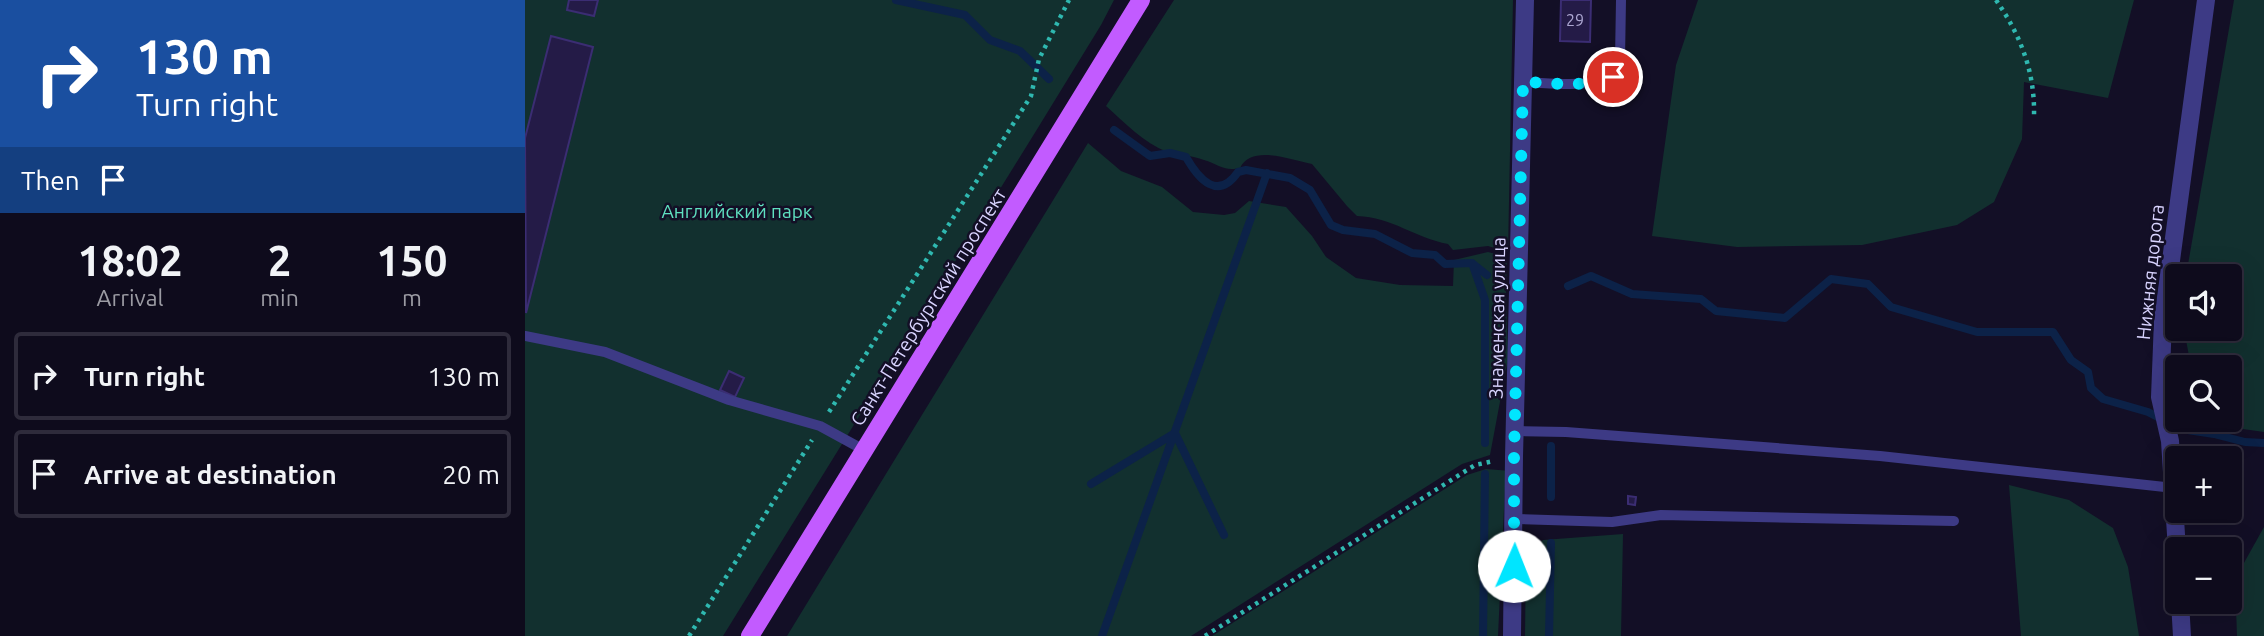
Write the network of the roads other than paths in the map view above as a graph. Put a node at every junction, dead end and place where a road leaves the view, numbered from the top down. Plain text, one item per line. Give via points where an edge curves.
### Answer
1 (1141, 0) edge
2 (1525, 0) edge
3 (1621, 0) edge
4 (2206, 0) edge
5 (1523, 82) junction
6 (525, 336) edge
7 (1516, 431) junction
8 (2170, 446) edge
9 (864, 450) junction
10 (2165, 487) edge
11 (1515, 519) junction
12 (1954, 521) dead end
13 (2181, 614) edge
14 (750, 636) edge
15 (1512, 636) edge
16 (2182, 636) edge

1 - 9 main road, Санкт-Петербургский проспект
2 - 5 street, Знаменская улица
3 - 5 lane via 1620,59 1613,77 1573,84
4 - 8 street, Нижняя дорога via 2163,320 2160,397
5 - 7 street, Знаменская улица
6 - 9 lane via 605,352 729,400 820,426
7 - 10 lane via 1880,456
7 - 11 street, Знаменская улица
9 - 14 main road, Санкт-Петербургский проспект
11 - 12 lane via 1612,522 1661,515
11 - 15 street, Знаменская улица
13 - 16 street

